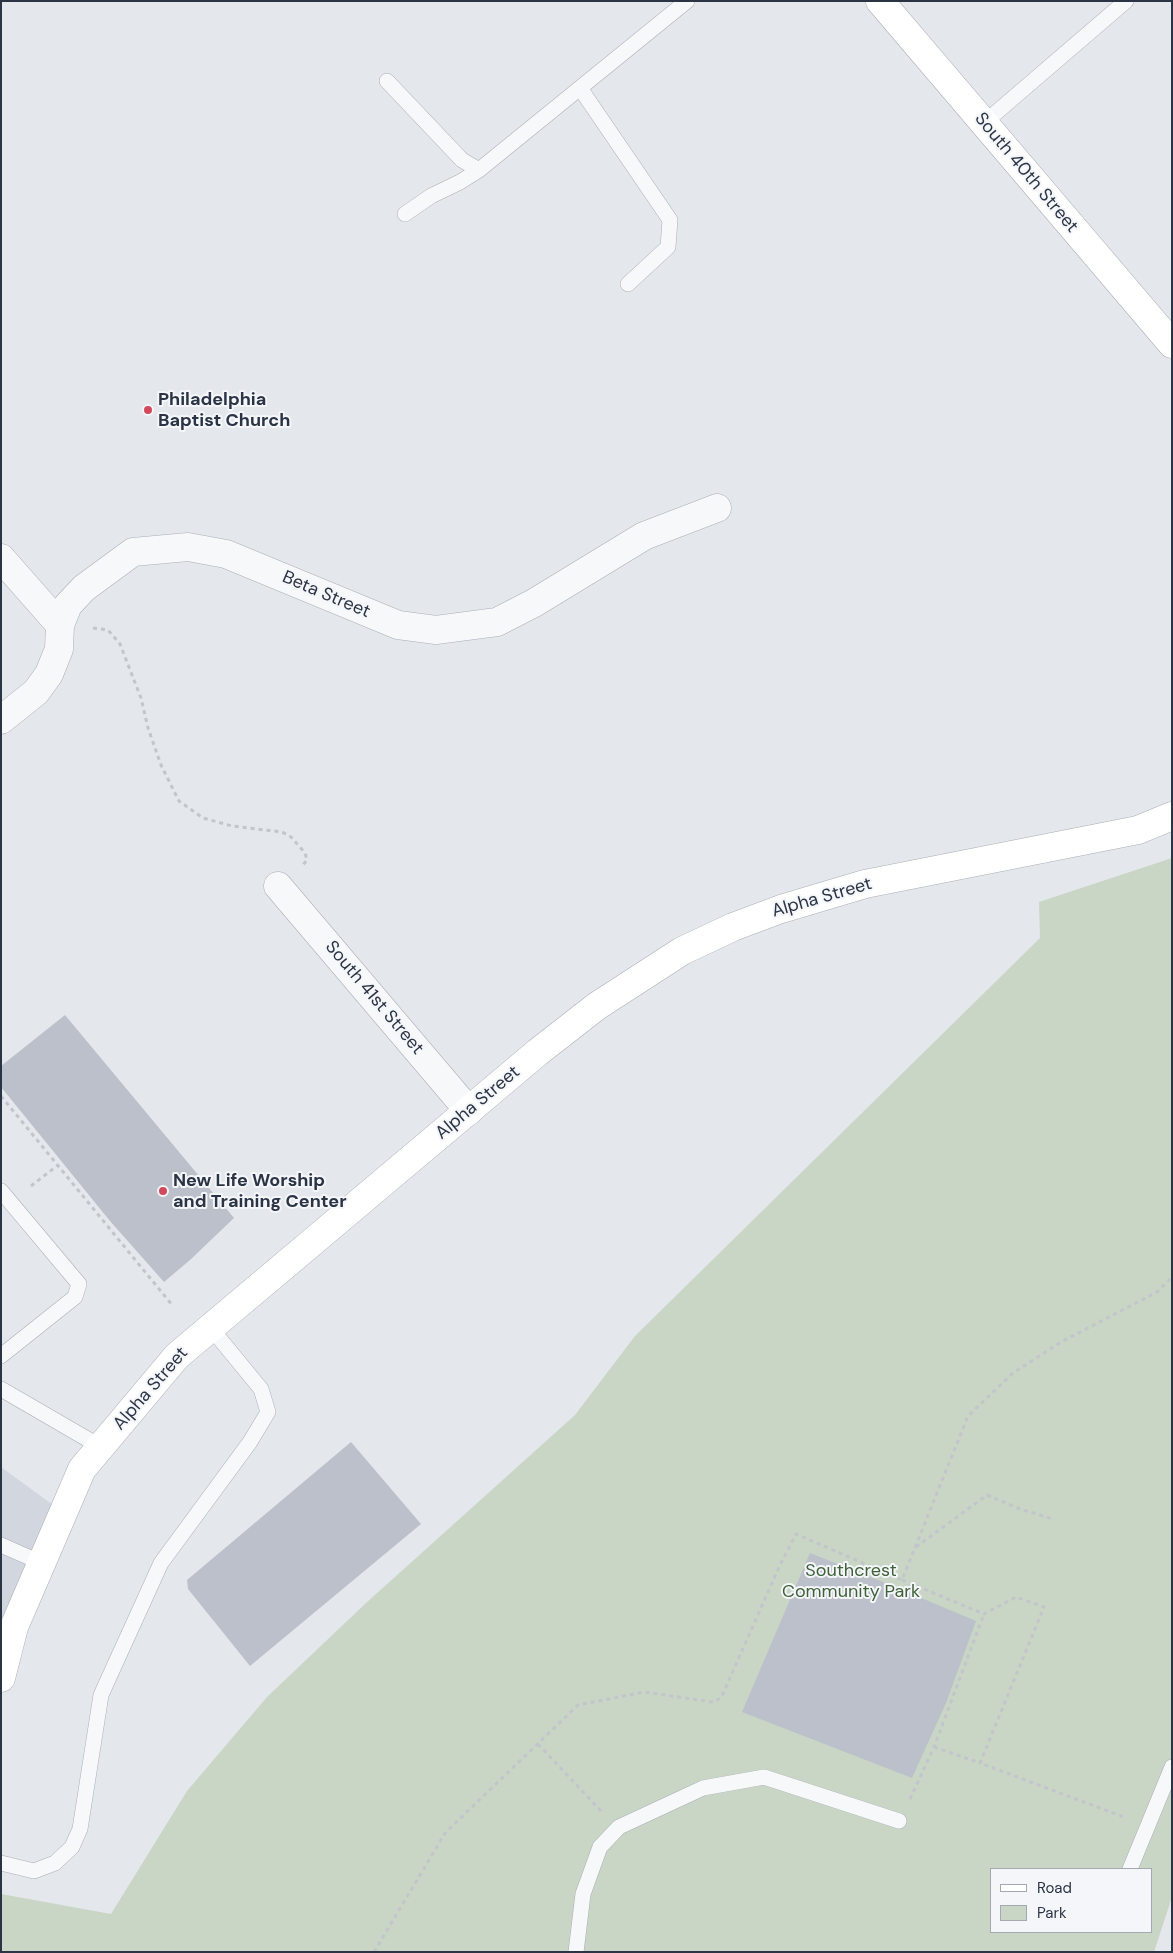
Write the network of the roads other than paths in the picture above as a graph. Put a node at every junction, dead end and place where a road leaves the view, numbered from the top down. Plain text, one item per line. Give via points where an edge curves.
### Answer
1 (687, 1) edge
2 (880, 1) edge
3 (1126, 1) edge
4 (387, 81) dead end
5 (580, 88) junction
6 (984, 124) junction
7 (478, 170) junction
8 (405, 214) dead end
9 (628, 284) dead end
10 (1172, 344) edge
11 (717, 508) dead end
12 (1, 558) edge
13 (60, 625) junction
14 (1, 720) edge
15 (1172, 816) edge
16 (278, 886) road end
17 (469, 1111) junction
18 (1, 1190) edge
19 (210, 1327) junction
20 (1, 1356) edge
21 (1, 1389) edge
22 (101, 1447) junction
23 (1, 1545) edge
24 (42, 1563) junction
25 (1, 1678) edge
26 (1172, 1767) edge
27 (899, 1821) road end
28 (1, 1862) edge
29 (1130, 1868) edge
30 (576, 1952) edge

1 - 5 lane
2 - 6 street, South 40th Street
3 - 6 lane
4 - 7 lane via 462,160
5 - 7 lane
5 - 9 lane via 670,220 668,247
6 - 10 street, South 40th Street
7 - 8 lane
11 - 13 street, Beta Street via 644,536 497,622 436,630 398,626 226,554 188,548 133,552 84,588 68,605
12 - 13 street
13 - 14 street, Beta Street via 59,649 49,674 36,692
15 - 17 street, Alpha Street via 1138,830 865,884 781,908 733,927 682,951 597,1006
16 - 17 street, South 41st Street
17 - 19 street, Alpha Street
18 - 20 lane via 79,1284 75,1297
19 - 22 street, Alpha Street via 176,1356
19 - 28 lane via 261,1389 268,1412 250,1442 161,1564 101,1696 80,1829 72,1847 55,1863 34,1871
21 - 22 lane
22 - 24 street, Alpha Street via 82,1469
23 - 24 lane
24 - 25 street, Alpha Street via 14,1627
26 - 29 lane
27 - 30 lane via 764,1777 703,1788 620,1828 600,1847 583,1894

